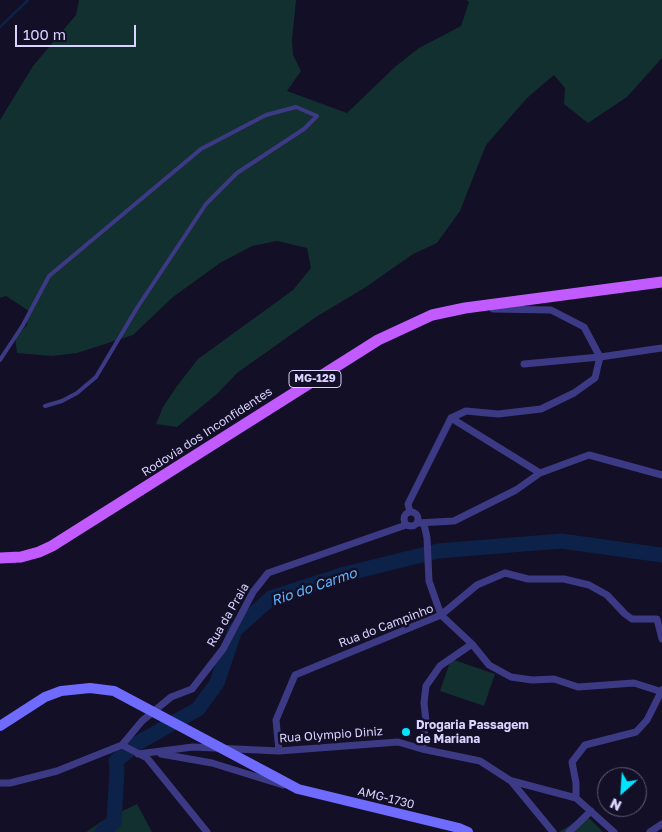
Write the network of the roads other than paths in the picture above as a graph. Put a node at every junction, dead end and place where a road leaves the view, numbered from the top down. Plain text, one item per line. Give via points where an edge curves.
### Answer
1 (662, 282) edge
2 (465, 308) junction
3 (662, 348) edge
4 (600, 357) junction
5 (0, 360) edge
6 (524, 364) dead end
7 (45, 406) dead end
8 (451, 418) junction
9 (540, 473) junction
10 (662, 475) edge
11 (410, 512) junction
12 (421, 523) junction
13 (406, 525) junction
14 (0, 558) edge
15 (441, 615) junction
16 (662, 638) edge
17 (472, 644) junction
18 (662, 691) edge
19 (0, 726) edge
20 (122, 744) junction
21 (422, 749) junction
22 (279, 751) junction
23 (154, 753) junction
24 (138, 754) junction
25 (512, 781) junction
26 (0, 783) edge
27 (298, 789) junction
28 (576, 798) junction
29 (591, 811) junction
30 (662, 824) edge
31 (207, 832) edge
32 (468, 832) edge
33 (554, 832) edge
34 (569, 832) edge
35 (614, 832) edge
36 (650, 832) edge

1 - 2 main road, Rodovia dos Inconfidentes / MG-129
2 - 4 street via 551,310 584,327
2 - 14 main road, Rodovia dos Inconfidentes / MG-129 via 432,315 378,340 52,546 30,554
3 - 4 street
4 - 6 street
4 - 8 street via 595,378 541,410 498,414 466,412
5 - 7 lane via 49,276 201,149 266,115 296,106 317,116 304,129 237,173 206,204 96,377 77,393
8 - 9 street
8 - 11 street via 408,504
9 - 10 street via 589,455
9 - 12 street via 516,490 454,521
11 - 12 street via 416,514
11 - 13 street via 404,516
12 - 13 street, Rua da Praia
12 - 15 street via 427,538 429,580
13 - 20 street, Rua da Praia via 268,573 253,592 223,649 192,689 171,697 142,721
15 - 16 street via 477,585 505,573 528,579 564,580 589,585 632,618 657,619
15 - 17 street, Rua do Campinho
15 - 22 street, Rua do Campinho via 295,675 276,720
17 - 18 street, Rua do Campinho via 489,665 512,677 554,679 578,687 634,683
17 - 21 street via 440,666 426,686
18 - 28 street via 647,720 636,732 585,745 572,762
19 - 27 main road, AMG-1730 via 45,697 61,691 114,691
20 - 24 street
20 - 26 street via 57,771
21 - 22 street, Rua Olympio Diniz via 398,742
21 - 25 street, Rua Olympio Diniz via 480,761
22 - 23 street, Rua Olympio Diniz via 193,747
23 - 24 street, Rua Olympio Diniz
23 - 27 street via 212,763
24 - 31 street via 147,758
25 - 28 street
25 - 33 street, Rua Olympio Diniz
27 - 32 main road, AMG-1730
28 - 29 street
29 - 34 street
29 - 35 street
30 - 36 street

